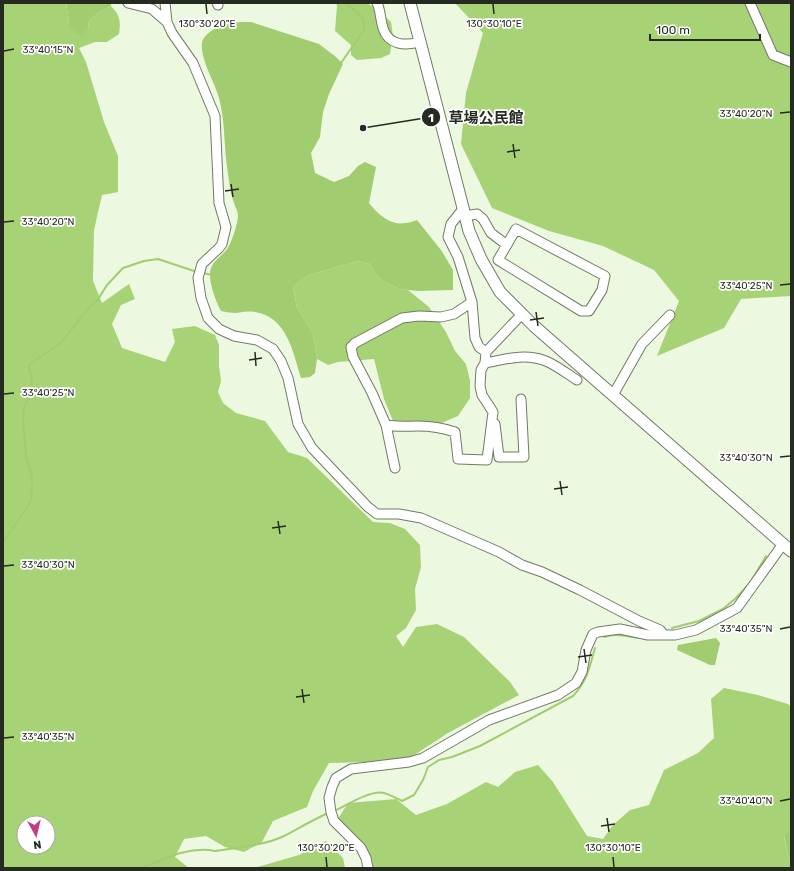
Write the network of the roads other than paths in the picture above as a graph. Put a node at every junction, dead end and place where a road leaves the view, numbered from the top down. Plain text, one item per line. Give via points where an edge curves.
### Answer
1 (128, 3) edge
2 (165, 3) edge
3 (377, 3) edge
4 (410, 3) edge
5 (750, 3) edge
6 (167, 22) junction
7 (420, 42) junction
8 (791, 62) edge
9 (464, 213) junction
10 (507, 245) junction
11 (472, 302) junction
12 (522, 314) junction
13 (670, 315) dead end
14 (486, 352) junction
15 (484, 363) junction
16 (577, 380) dead end
17 (613, 394) junction
18 (520, 399) dead end
19 (493, 412) junction
20 (386, 425) junction
21 (395, 468) dead end
22 (787, 548) edge
23 (664, 635) junction
24 (368, 868) edge

1 - 6 street via 152,9
2 - 6 street
3 - 7 street via 383,30 390,39 400,44
4 - 7 street
5 - 8 street via 773,55
6 - 23 street via 193,63 215,116 219,202 226,227 222,244 202,264 198,278 201,298 208,318 219,329 234,336 257,340 273,349 288,378 298,424 312,448 368,508 377,514 421,518 580,590 660,630
7 - 9 street
9 - 10 street via 477,214 491,233
9 - 11 street via 451,224 448,237 458,257
9 - 12 street via 480,259 500,292
10 - 10 street via 516,228 605,276 602,290 589,311 581,311 498,260
11 - 14 street via 475,338
11 - 20 street via 454,314 441,317 402,318 354,342 351,347 353,357
12 - 14 street
12 - 17 street
13 - 17 street via 642,344
14 - 15 street
15 - 16 street via 524,357 536,358 548,362
15 - 19 street via 480,386 482,395
17 - 22 street
18 - 19 street via 524,457 499,457
19 - 20 street via 487,460 458,459 455,432 441,428
20 - 21 street
22 - 23 street via 737,608 696,630
23 - 24 street via 648,635 620,629 593,634 586,650 582,672 576,683 558,695 489,720 423,758 351,769 336,778 329,798 331,812 334,820 361,848

